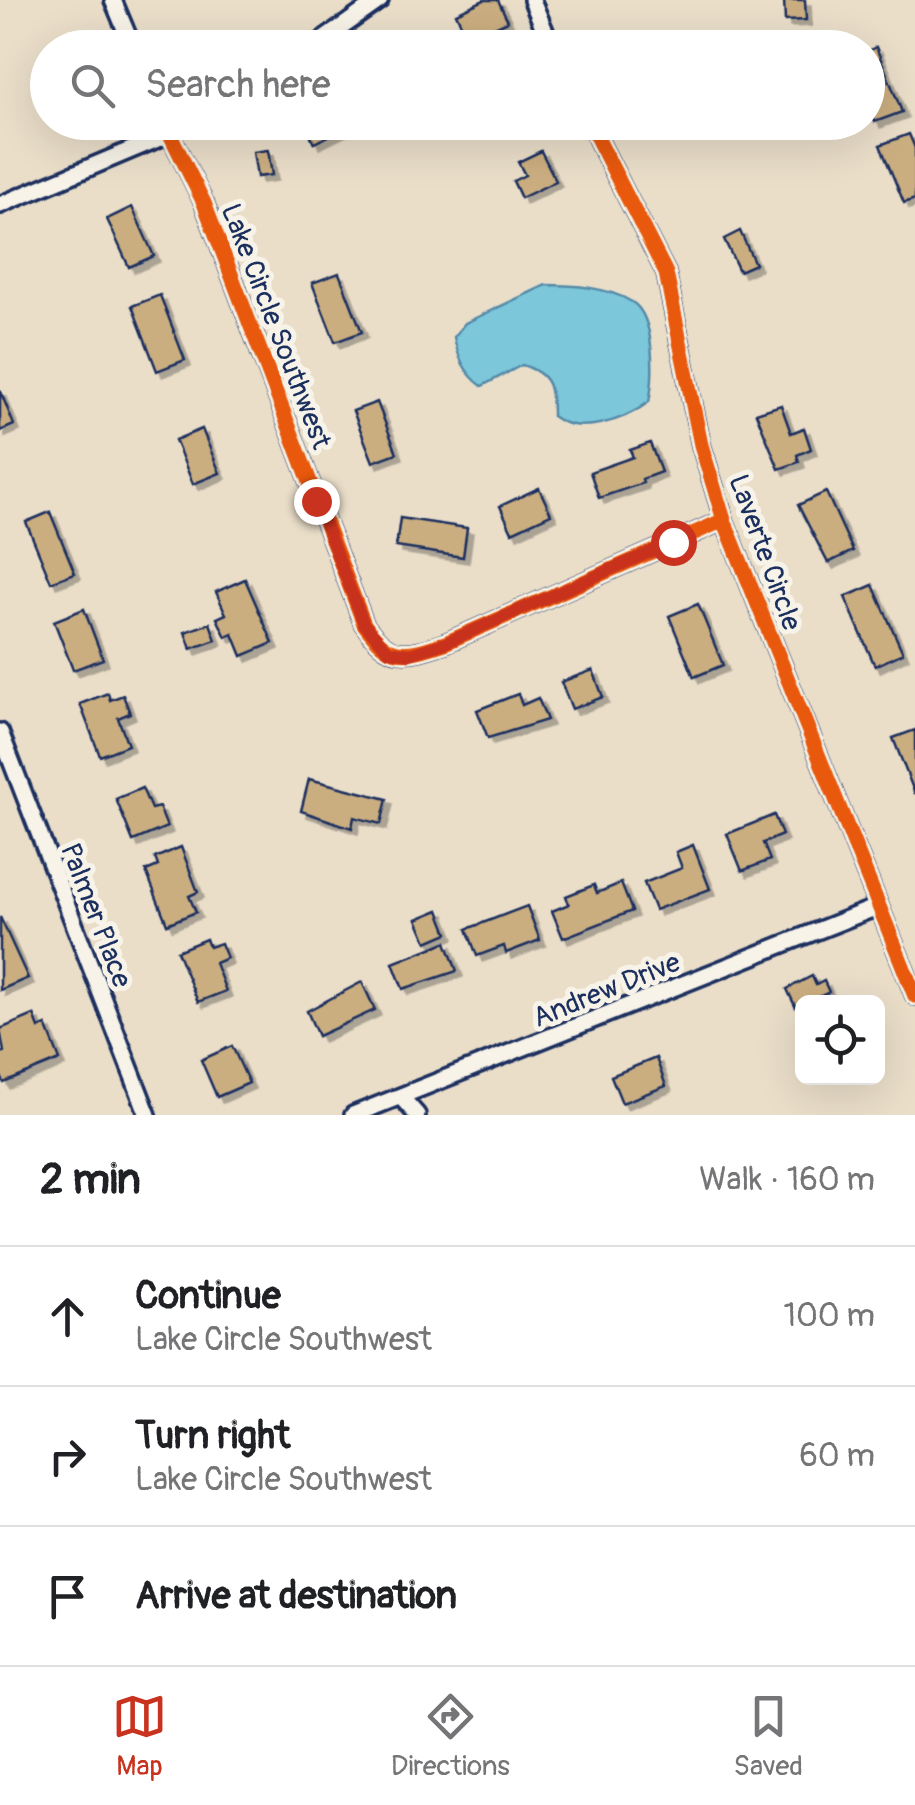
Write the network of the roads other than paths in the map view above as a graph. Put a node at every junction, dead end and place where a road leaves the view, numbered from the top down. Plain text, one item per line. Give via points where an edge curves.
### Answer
1 (114, 0) edge
2 (380, 0) edge
3 (532, 0) edge
4 (126, 30) edge
5 (338, 30) edge
6 (544, 30) edge
7 (140, 140) edge
8 (172, 140) edge
9 (598, 140) edge
10 (0, 205) edge
11 (724, 520) junction
12 (0, 732) edge
13 (878, 908) junction
14 (915, 996) edge
15 (402, 1098) junction
16 (148, 1115) edge
17 (354, 1115) edge
18 (417, 1115) edge

1 - 4 street
2 - 5 street
3 - 6 street
7 - 10 street
8 - 11 street, Lake Circle Southwest via 204,203 364,624 389,651 410,654 445,643
9 - 11 street, Laverte Circle via 666,273 701,445
11 - 13 street, Laverte Circle
12 - 16 street, Palmer Place
13 - 14 street, Laverte Circle
13 - 15 street, Andrew Drive
15 - 17 street, Andrew Drive
15 - 18 street

